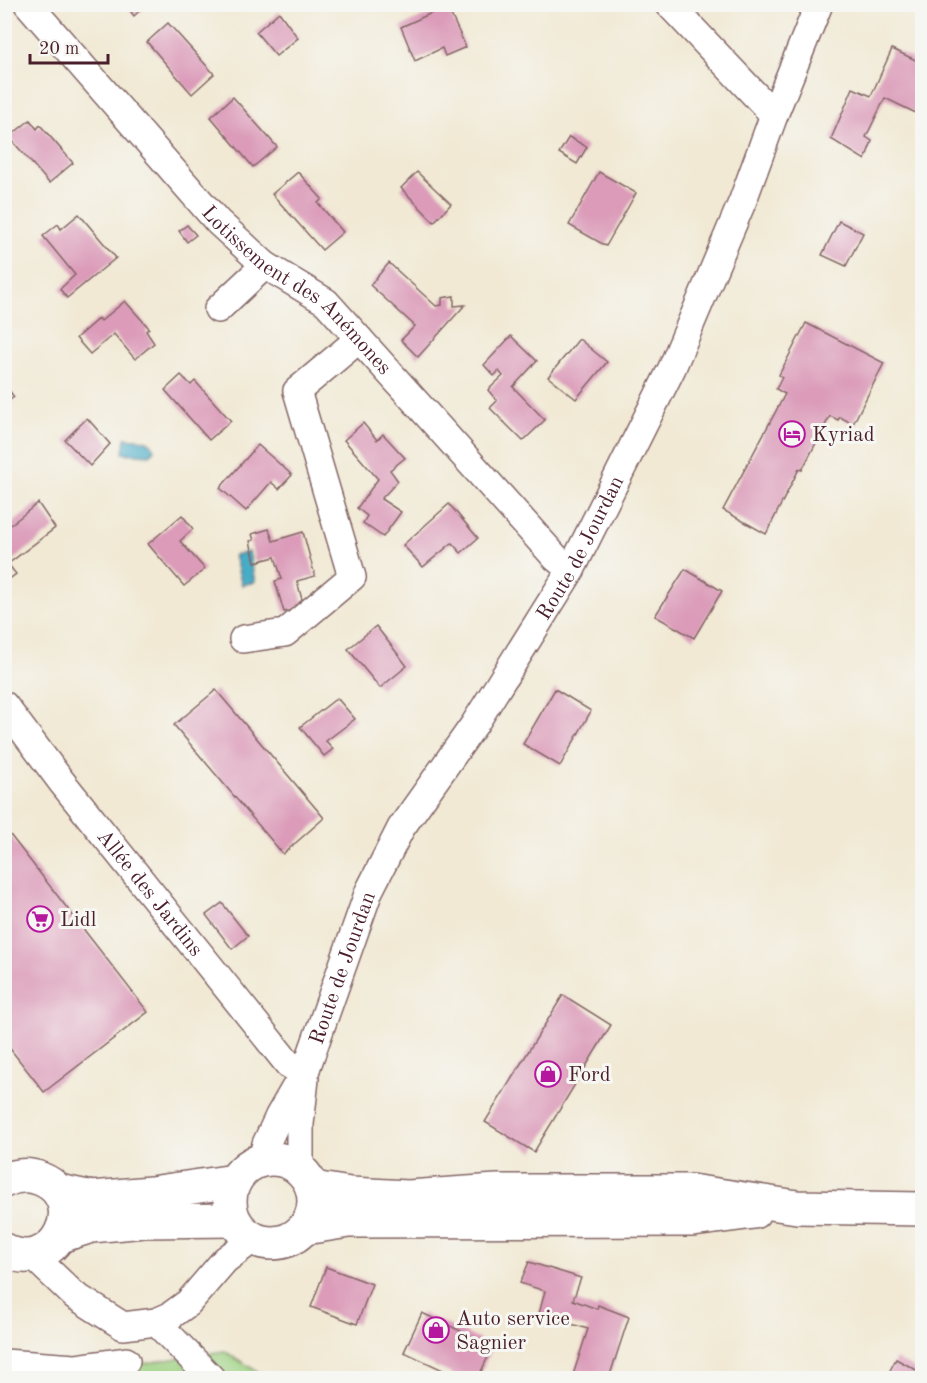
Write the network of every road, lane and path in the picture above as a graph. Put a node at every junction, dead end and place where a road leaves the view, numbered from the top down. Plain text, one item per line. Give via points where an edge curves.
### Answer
1 (28, 4) edge
2 (669, 4) edge
3 (819, 4) edge
4 (774, 115) junction
5 (264, 265) junction
6 (218, 309) dead end
7 (359, 339) junction
8 (571, 570) junction
9 (243, 639) dead end
10 (4, 705) edge
11 (306, 1069) junction
12 (262, 1159) junction
13 (307, 1179) junction
14 (4, 1181) edge
15 (235, 1181) junction
16 (58, 1191) junction
17 (797, 1207) junction
18 (922, 1209) edge
19 (305, 1228) junction
20 (244, 1230) junction
21 (60, 1236) junction
22 (18, 1252) edge
23 (156, 1322) junction
24 (123, 1326) junction
25 (4, 1364) edge
26 (116, 1371) edge
27 (210, 1378) edge

1 - 5 street, Lotissement des Anémones via 218,222
2 - 4 street
3 - 4 street, Route de Jourdan
4 - 8 street, Route de Jourdan via 743,200 672,368
5 - 6 street
5 - 7 street, Lotissement des Anémones via 326,302
7 - 8 street, Lotissement des Anémones
7 - 9 street via 297,391 352,577 285,633
8 - 11 street, Route de Jourdan via 474,725 401,828 369,891
10 - 11 street, Allée des Jardins via 289,1065
11 - 12 street, Route de Jourdan via 279,1116
11 - 13 street, Route de Jourdan via 300,1124
12 - 13 main road via 278,1158
12 - 15 main road via 242,1170
13 - 17 main road via 350,1194 408,1197 497,1191 691,1191
13 - 19 main road via 314,1202
14 - 16 main road via 21,1175 34,1176
15 - 16 main road via 92,1198
15 - 20 main road via 230,1207
16 - 21 main road via 65,1213
17 - 18 main road
17 - 19 main road via 693,1220 348,1221
19 - 20 main road via 294,1237 267,1243
20 - 21 main road via 144,1221 91,1227
20 - 23 street via 225,1260 188,1303
21 - 22 main road via 43,1252
22 - 24 street
23 - 24 street
23 - 27 street
24 - 26 street
25 - 26 street

